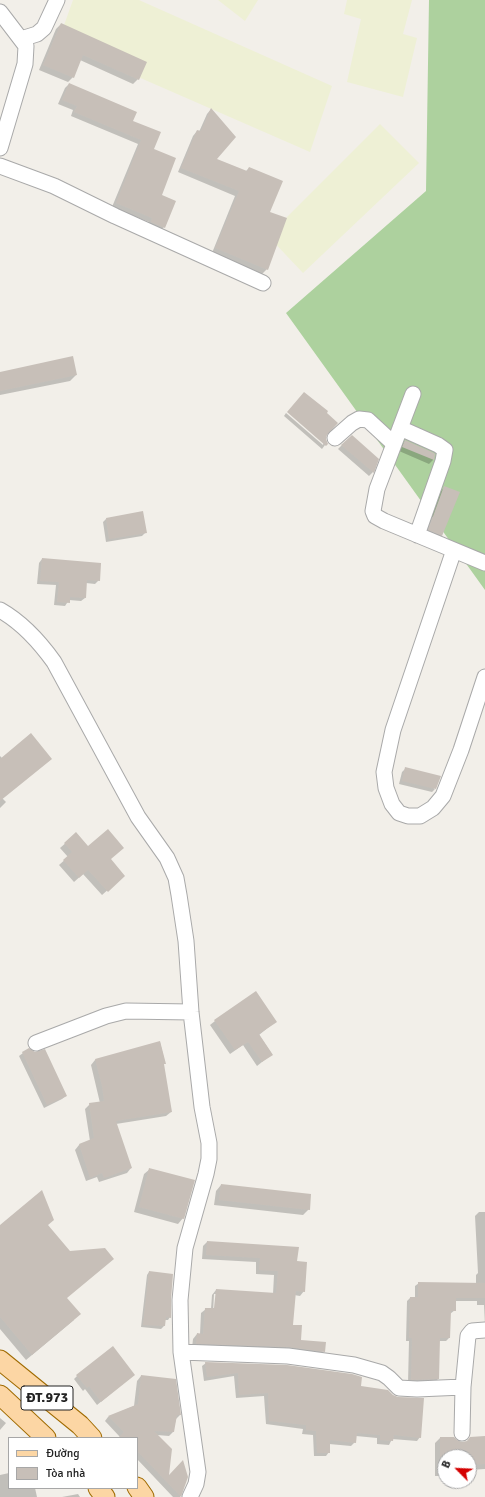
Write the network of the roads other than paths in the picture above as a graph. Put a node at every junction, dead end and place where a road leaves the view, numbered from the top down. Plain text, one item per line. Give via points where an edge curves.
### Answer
1 (57, 0) edge
2 (0, 12) edge
3 (21, 39) junction
4 (0, 148) edge
5 (0, 166) edge
6 (263, 283) dead end
7 (413, 394) dead end
8 (400, 428) junction
9 (335, 438) dead end
10 (394, 444) junction
11 (417, 535) junction
12 (454, 550) junction
13 (485, 563) edge
14 (0, 610) edge
15 (485, 677) edge
16 (191, 1012) junction
17 (36, 1043) dead end
18 (485, 1330) edge
19 (181, 1352) junction
20 (0, 1360) edge
21 (463, 1387) junction
22 (0, 1395) edge
23 (462, 1433) dead end
24 (45, 1437) edge
25 (91, 1437) edge
26 (138, 1488) edge
27 (99, 1489) edge
28 (105, 1497) edge
29 (144, 1497) edge
30 (190, 1497) edge

1 - 3 street via 44,28 37,34
2 - 3 street
3 - 4 street via 26,46 25,64
5 - 6 street via 54,186
7 - 8 street
8 - 10 street
8 - 11 street via 445,450
9 - 10 street via 359,418 368,420
10 - 11 street via 377,489 373,512 384,521
11 - 12 street
12 - 13 street
12 - 15 street via 393,730 384,772 386,788 392,804 399,813 420,816 433,808 443,796
14 - 16 street via 28,630 42,644 138,817 167,858 176,878 179,896 186,941
16 - 17 street via 126,1011
16 - 19 street via 209,1158 185,1248 180,1300
18 - 21 street via 472,1331 468,1336
19 - 21 street via 288,1356 371,1369 382,1373 399,1388
19 - 30 street via 198,1472
20 - 25 main road, ĐT.973 via 80,1425
21 - 23 street
22 - 24 main road, ĐT.973
26 - 29 main road
27 - 28 main road

